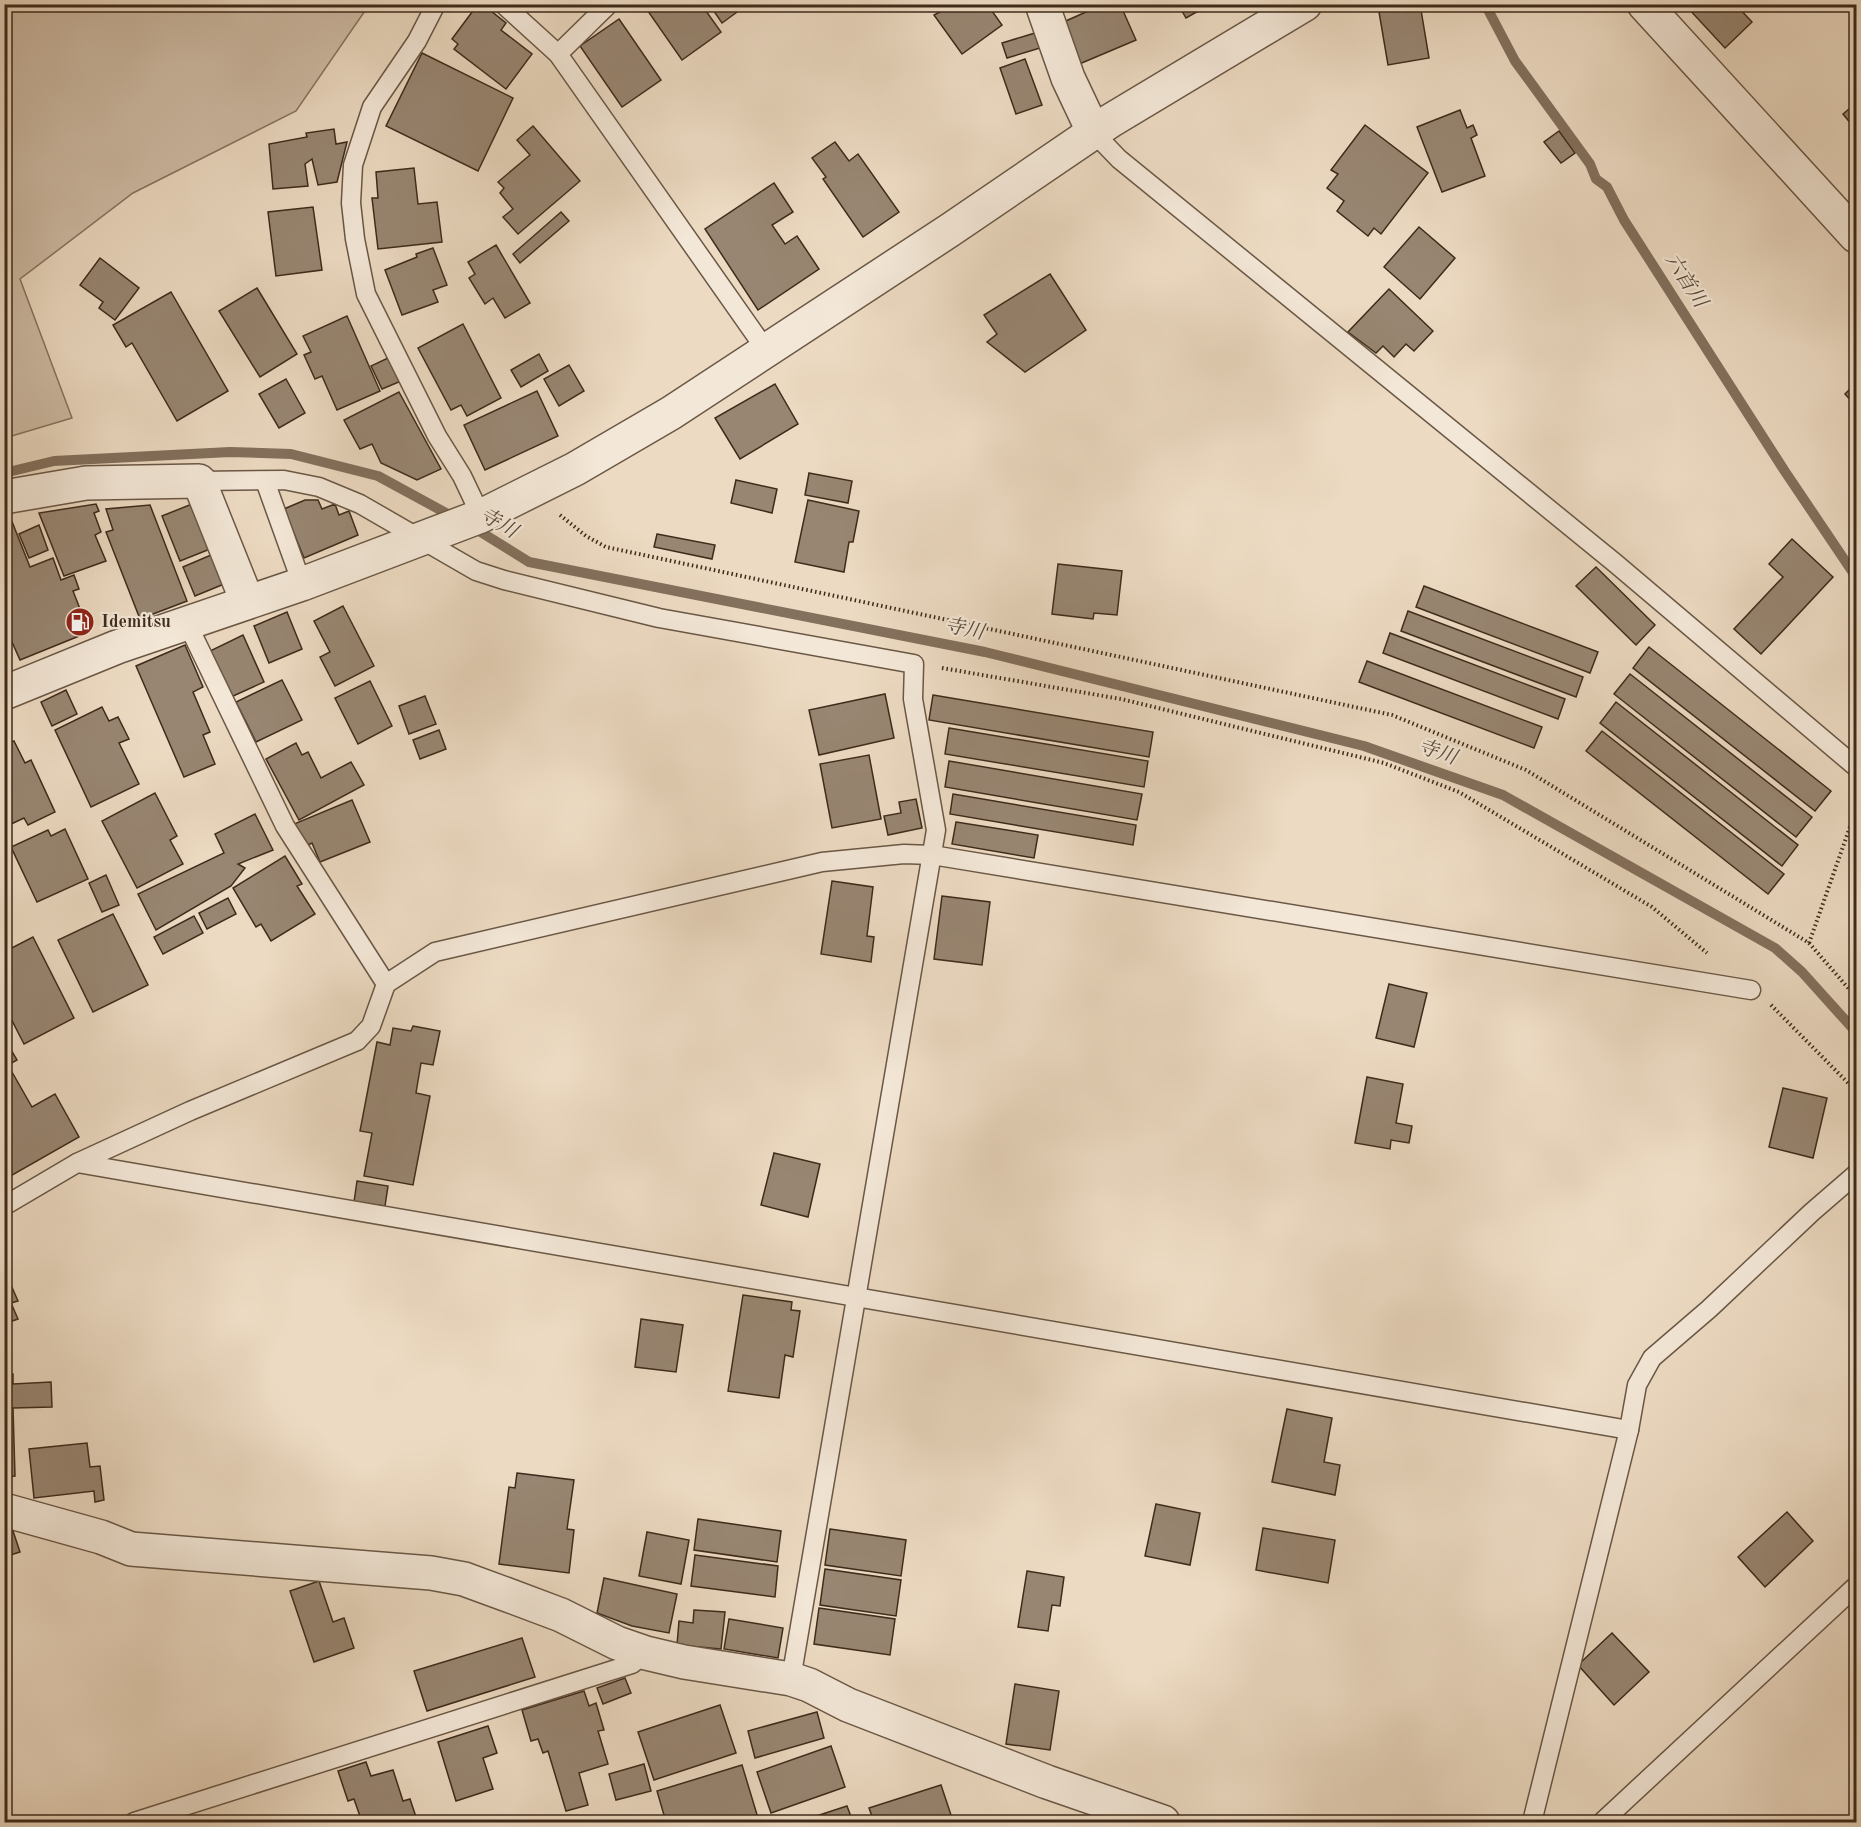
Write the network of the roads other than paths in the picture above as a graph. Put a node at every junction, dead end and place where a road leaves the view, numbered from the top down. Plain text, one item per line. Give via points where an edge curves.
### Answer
1 (436, 4) edge
2 (503, 4) edge
3 (609, 4) edge
4 (1042, 4) edge
5 (1305, 4) edge
6 (1644, 4) edge
7 (558, 54) junction
8 (1094, 133) junction
9 (1857, 236) edge
10 (766, 350) junction
11 (199, 481) junction
12 (266, 481) junction
13 (4, 497) edge
14 (481, 516) junction
15 (425, 537) junction
16 (302, 584) junction
17 (247, 602) junction
18 (187, 623) junction
19 (4, 693) edge
20 (1857, 766) edge
21 (932, 855) junction
22 (386, 984) junction
23 (1751, 990) road end
24 (77, 1163) junction
25 (1857, 1174) edge
26 (4, 1206) edge
27 (855, 1297) junction
28 (1629, 1430) junction
29 (4, 1510) edge
30 (1857, 1586) edge
31 (646, 1653) junction
32 (791, 1679) junction
33 (134, 1822) edge
34 (1163, 1822) edge
35 (1532, 1822) edge
36 (1602, 1822) edge

1 - 14 lane via 417,41 372,107 353,165 351,203 366,294
2 - 7 lane
3 - 7 lane
4 - 8 street
5 - 8 street
6 - 9 street
7 - 10 lane
8 - 10 street
8 - 20 lane via 1119,159 1616,563
10 - 14 street via 671,413 541,487
11 - 12 lane
11 - 13 street via 86,483
11 - 17 street
12 - 15 lane via 284,480 319,487
12 - 16 lane
14 - 15 street
15 - 16 street
15 - 21 lane via 476,571 526,585 659,618 914,664 913,699 936,830
16 - 17 street
17 - 18 street
18 - 19 street
18 - 22 lane via 285,826
21 - 22 lane via 822,862 653,900 435,952
21 - 23 lane
21 - 27 lane
22 - 24 lane via 371,1026 357,1041
24 - 26 lane
24 - 27 lane
25 - 28 lane via 1652,1358 1637,1384
27 - 28 lane
27 - 32 lane
28 - 35 lane
29 - 31 street via 131,1549 431,1573 464,1579
30 - 36 lane
31 - 32 street
31 - 33 lane via 632,1664
32 - 34 street via 848,1706

